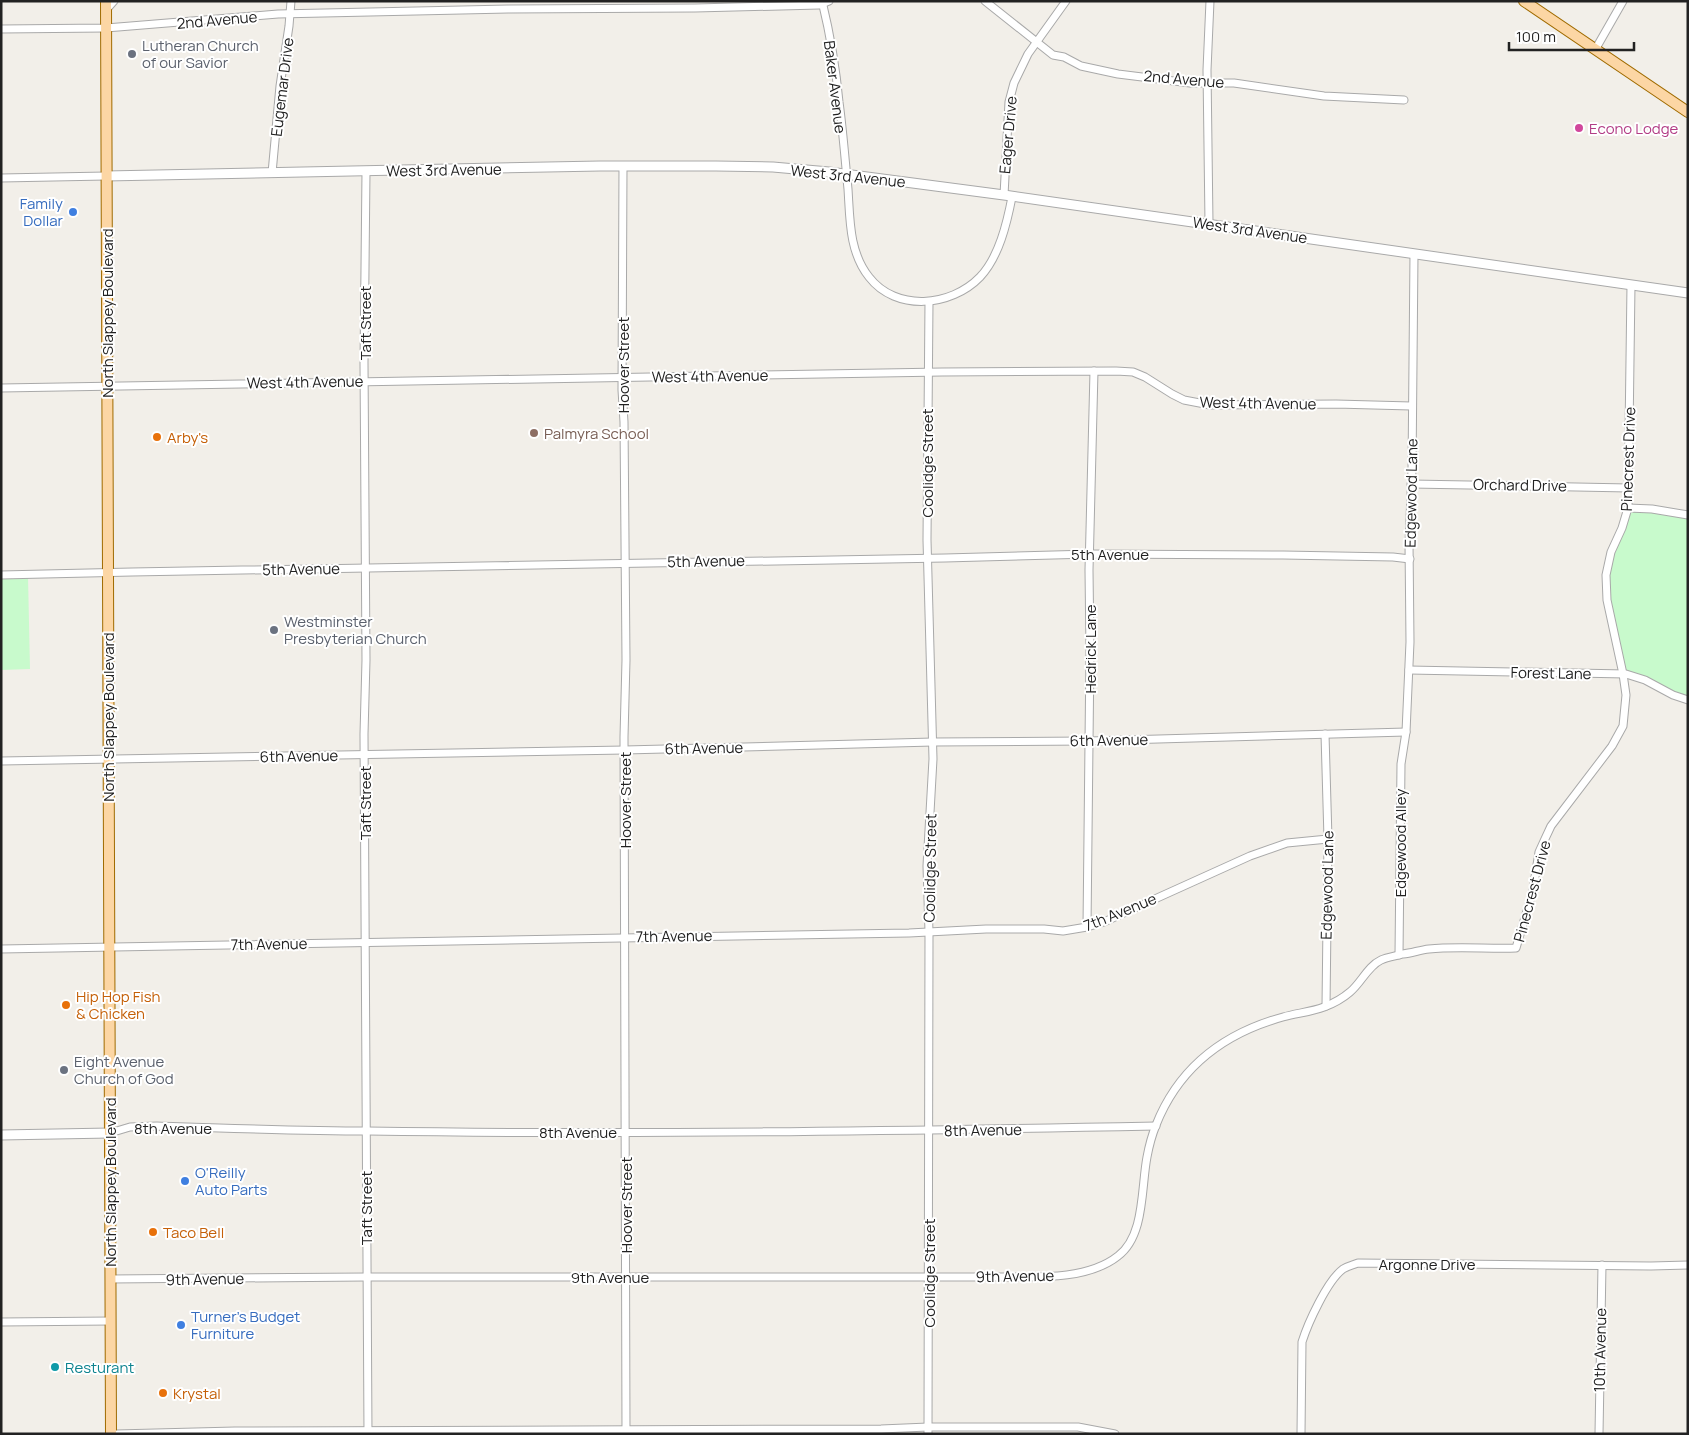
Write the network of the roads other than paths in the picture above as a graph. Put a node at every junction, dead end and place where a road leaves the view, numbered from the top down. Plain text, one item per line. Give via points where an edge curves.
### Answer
1 (114, 1) edge
2 (290, 1) edge
3 (985, 1) edge
4 (1066, 1) edge
5 (1210, 1) edge
6 (1524, 1) edge
7 (1623, 1) edge
8 (824, 2) edge
9 (106, 6) edge
10 (290, 14) junction
11 (106, 28) junction
12 (1, 29) edge
13 (1037, 42) junction
14 (1595, 50) junction
15 (1208, 84) junction
16 (1404, 100) dead end
17 (1688, 112) edge
18 (623, 166) junction
19 (366, 172) junction
20 (272, 173) junction
21 (846, 174) junction
22 (106, 176) junction
23 (1, 178) edge
24 (1008, 196) junction
25 (1209, 223) junction
26 (1414, 254) junction
27 (1632, 285) junction
28 (1688, 293) edge
29 (929, 302) junction
30 (1094, 371) junction
31 (927, 373) junction
32 (622, 379) junction
33 (365, 381) junction
34 (107, 386) junction
35 (1, 388) edge
36 (1411, 406) junction
37 (1411, 484) junction
38 (1629, 488) junction
39 (1628, 508) junction
40 (1688, 515) edge
41 (1091, 554) junction
42 (927, 557) junction
43 (1410, 559) junction
44 (625, 563) junction
45 (365, 568) junction
46 (108, 573) junction
47 (1, 575) edge
48 (1408, 670) junction
49 (1623, 674) junction
50 (1688, 700) edge
51 (1406, 732) junction
52 (1325, 734) junction
53 (1089, 741) junction
54 (933, 742) junction
55 (624, 750) junction
56 (365, 754) junction
57 (109, 759) junction
58 (1, 761) edge
59 (1328, 839) junction
60 (1087, 927) junction
61 (929, 932) junction
62 (625, 937) junction
63 (366, 942) junction
64 (109, 947) junction
65 (1, 949) edge
66 (1399, 955) junction
67 (1326, 1006) junction
68 (1156, 1126) junction
69 (367, 1131) junction
70 (929, 1131) junction
71 (626, 1132) junction
72 (110, 1133) junction
73 (1, 1135) edge
74 (1108, 1263) joint
75 (1602, 1265) junction
76 (1688, 1265) edge
77 (626, 1276) junction
78 (366, 1277) junction
79 (928, 1277) junction
80 (110, 1280) junction
81 (111, 1321) junction
82 (1, 1322) edge
83 (928, 1430) edge
84 (368, 1432) edge
85 (626, 1432) edge
86 (111, 1434) edge
87 (116, 1434) edge
88 (1115, 1434) edge
89 (1301, 1434) edge
90 (1599, 1434) edge

1 - 9 street
2 - 10 street, Eugemar Drive
3 - 13 street, 2nd Avenue
4 - 13 street, Eager Drive
5 - 15 street
6 - 14 main road
7 - 14 street
8 - 10 street, 2nd Avenue via 695,8
8 - 21 street, Baker Avenue
9 - 11 main road, North Slappey Boulevard
10 - 11 street, 2nd Avenue
10 - 20 street, Eugemar Drive
11 - 12 street, 2nd Avenue
11 - 22 main road, North Slappey Boulevard
13 - 15 street, 2nd Avenue via 1053,55 1082,66 1118,74
13 - 24 street, Eager Drive via 1019,72 1012,93 1008,122
14 - 17 main road
15 - 16 street, 2nd Avenue via 1234,83 1324,96
15 - 25 street
18 - 19 street, West 3rd Avenue
18 - 21 street, West 3rd Avenue via 763,167
18 - 32 street, Hoover Street
19 - 20 street, West 3rd Avenue
19 - 33 street, Taft Street
20 - 22 street, West 3rd Avenue
21 - 24 street, West 3rd Avenue
21 - 29 street, Baker Avenue via 852,235 856,253 868,277 893,296
22 - 23 street, West 3rd Avenue
22 - 34 main road, North Slappey Boulevard
24 - 25 street, West 3rd Avenue
24 - 29 street, Eager Drive via 1009,214 1001,240 980,277 954,294
25 - 26 street, West 3rd Avenue
26 - 27 street, West 3rd Avenue
26 - 36 street, Edgewood Lane
27 - 28 street, West 3rd Avenue
27 - 38 street, Pinecrest Drive
29 - 31 street, Coolidge Street
30 - 31 street, West 4th Avenue
30 - 36 street, West 4th Avenue via 1134,372 1184,400 1210,405
30 - 41 street, Hedrick Lane
31 - 32 street, West 4th Avenue
31 - 42 street, Coolidge Street
32 - 33 street, West 4th Avenue
32 - 44 street, Hoover Street
33 - 34 street, West 4th Avenue
33 - 45 street, Taft Street
34 - 35 street, West 4th Avenue
34 - 46 main road, North Slappey Boulevard
36 - 37 street, Edgewood Lane
37 - 38 street, Orchard Drive
37 - 43 street, Edgewood Lane
38 - 39 street, Pinecrest Drive
39 - 40 street
39 - 49 street, Pinecrest Drive via 1606,575 1607,600
41 - 42 street, 5th Avenue
41 - 43 street, 5th Avenue
41 - 53 street, Hedrick Lane
42 - 44 street, 5th Avenue
42 - 54 street, Coolidge Street
43 - 48 street, Edgewood Lane
44 - 45 street, 5th Avenue
44 - 55 street, Hoover Street
45 - 46 street, 5th Avenue
45 - 56 street, Taft Street
46 - 47 street, 5th Avenue
46 - 57 main road, North Slappey Boulevard
48 - 49 street, Forest Lane
48 - 51 street, Edgewood Lane
49 - 50 street, Forest Lane via 1645,680
49 - 66 street, Pinecrest Drive via 1626,710 1622,730 1547,834 1539,852 1533,890 1516,948 1429,949
51 - 52 street, 6th Avenue
51 - 66 street, Edgewood Alley via 1401,764
52 - 53 street, 6th Avenue
52 - 59 street, Edgewood Lane
53 - 54 street, 6th Avenue
53 - 60 street, Hedrick Lane
54 - 55 street, 6th Avenue
54 - 61 street, Coolidge Street
55 - 56 street, 6th Avenue
55 - 62 street, Hoover Street
56 - 57 street, 6th Avenue
56 - 63 street, Taft Street
57 - 58 street, 6th Avenue
57 - 64 main road, North Slappey Boulevard
59 - 60 street, 7th Avenue via 1287,843 1250,856
59 - 67 street, Edgewood Lane
60 - 61 street, 7th Avenue via 1063,931 986,929
61 - 62 street, 7th Avenue
61 - 70 street, Coolidge Street
62 - 63 street, 7th Avenue
62 - 71 street, Hoover Street
63 - 64 street, 7th Avenue
63 - 69 street, Taft Street
64 - 65 street, 7th Avenue
64 - 72 main road, North Slappey Boulevard
66 - 67 street, Pinecrest Drive via 1380,960 1350,993
67 - 68 street, Pinecrest Drive via 1283,1017 1224,1041 1184,1077 1164,1106
68 - 70 street, 8th Avenue
68 - 74 street, Pinecrest Drive via 1147,1158 1136,1228 1128,1247
69 - 71 street, 8th Avenue
69 - 72 street, 8th Avenue via 157,1126 130,1127
69 - 78 street, Taft Street
70 - 71 street, 8th Avenue
70 - 79 street, Coolidge Street
71 - 77 street, Hoover Street
72 - 73 street, 8th Avenue
72 - 80 main road, North Slappey Boulevard
74 - 79 street, 9th Avenue via 1078,1274
75 - 76 street, Argonne Drive
75 - 89 street, Argonne Drive via 1368,1263 1342,1270 1329,1284 1302,1342
75 - 90 street, 10th Avenue
77 - 78 street, 9th Avenue
77 - 79 street, 9th Avenue
77 - 85 street, Hoover Street
78 - 80 street, 9th Avenue
78 - 84 street, Taft Street
79 - 83 street, Coolidge Street
80 - 81 main road, North Slappey Boulevard
81 - 82 street
81 - 86 main road, North Slappey Boulevard
83 - 85 street
83 - 88 street via 1078,1427
84 - 85 street
84 - 87 street via 234,1430

